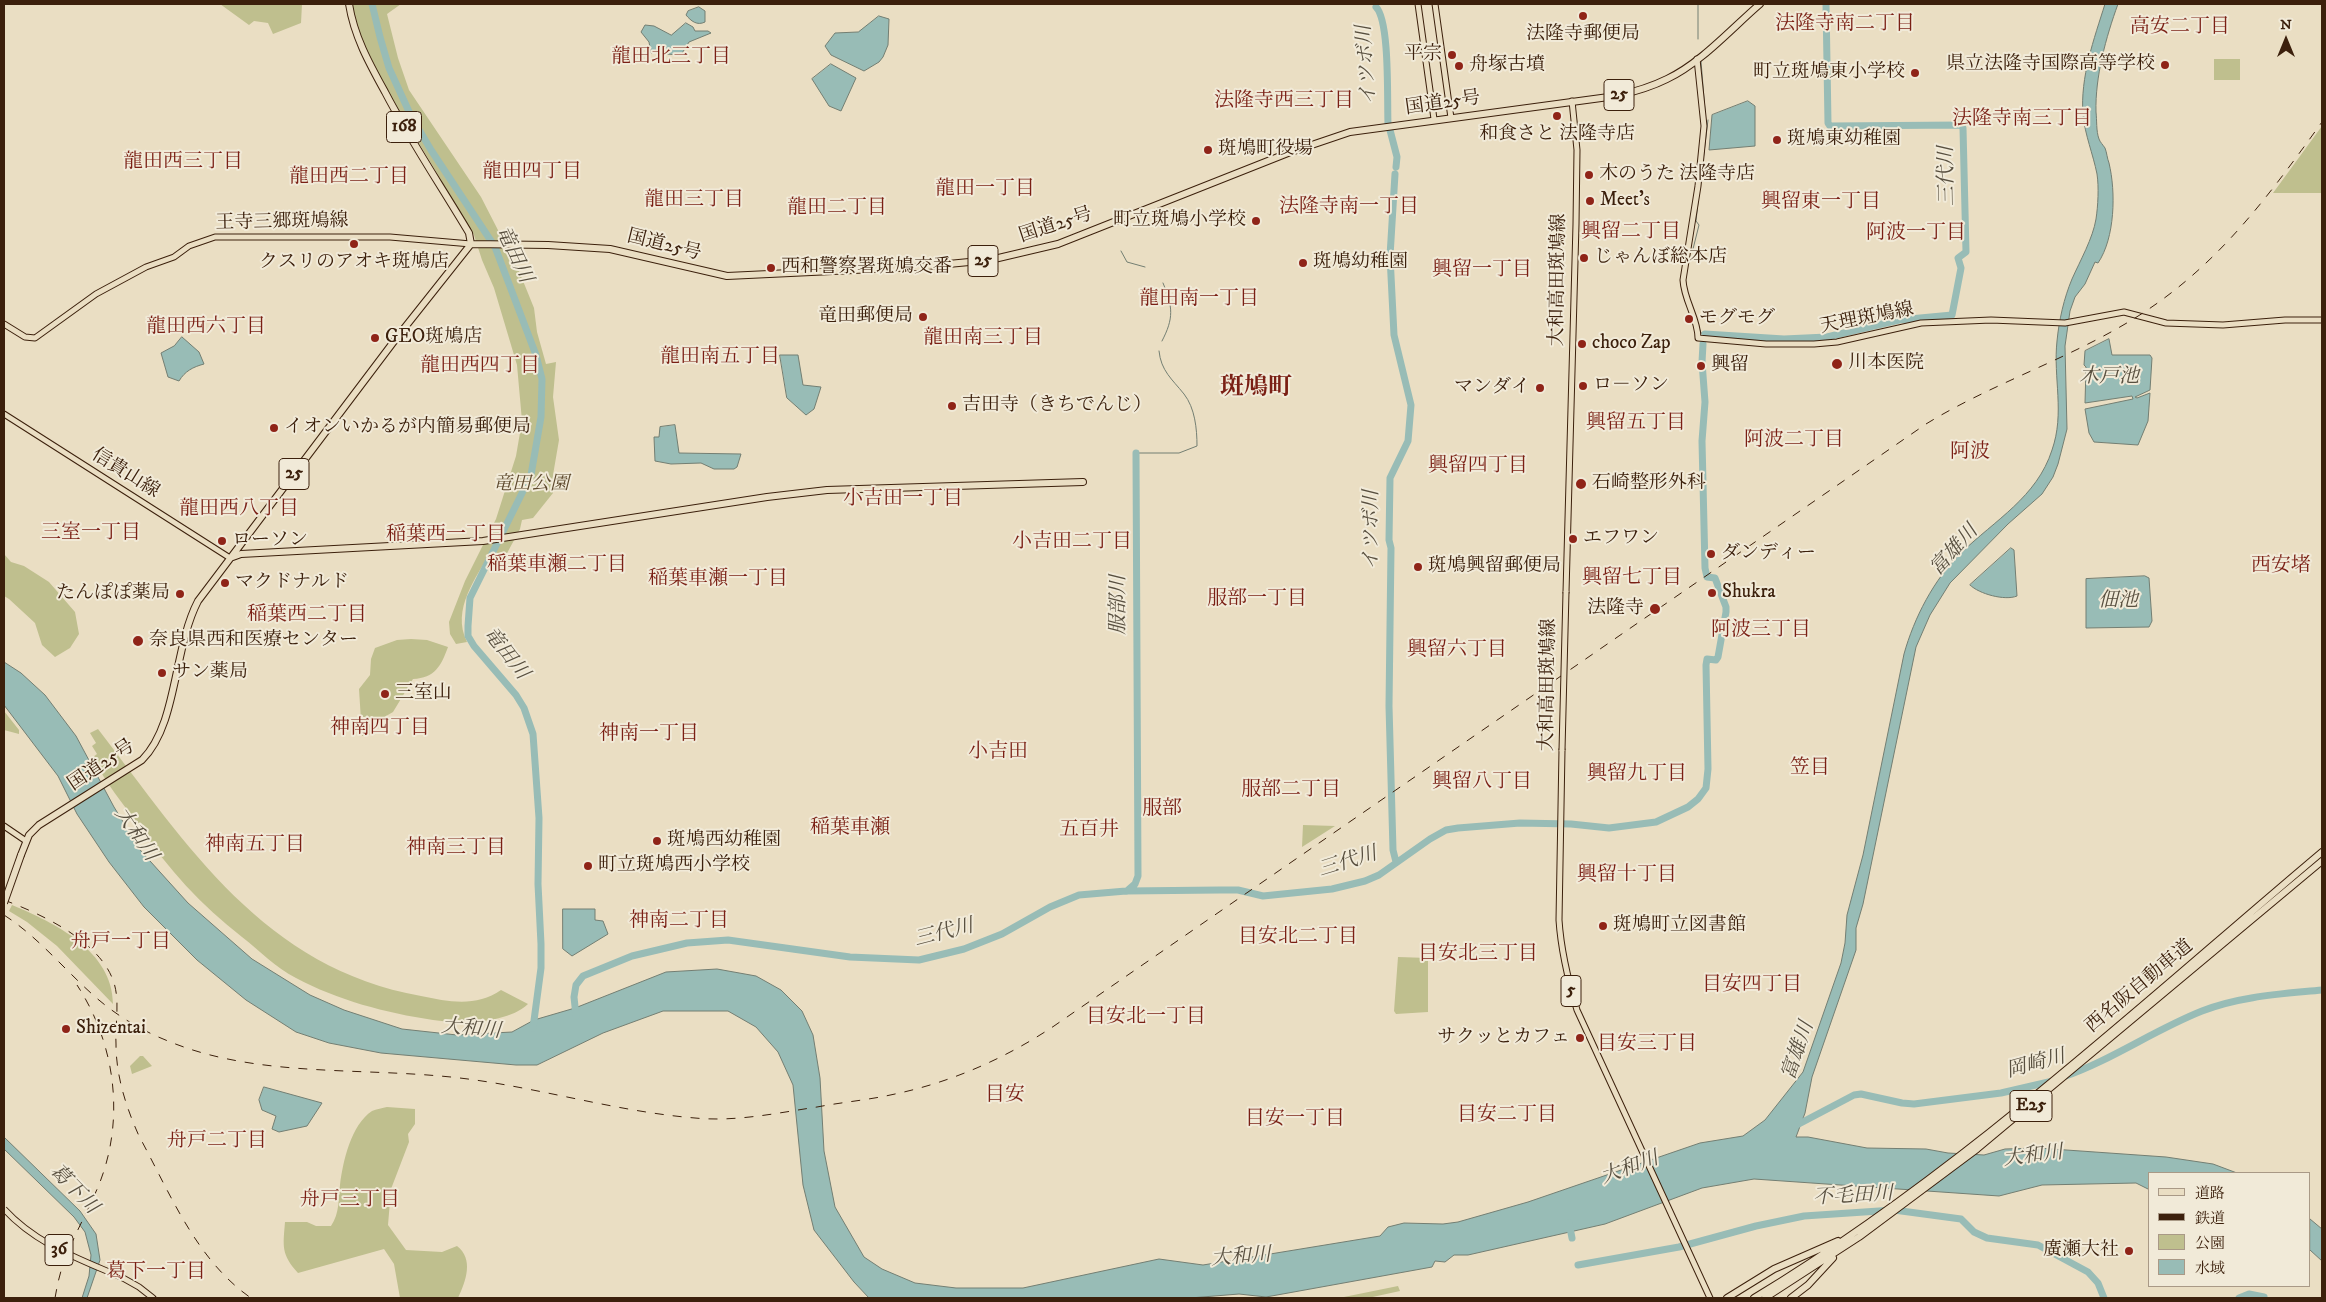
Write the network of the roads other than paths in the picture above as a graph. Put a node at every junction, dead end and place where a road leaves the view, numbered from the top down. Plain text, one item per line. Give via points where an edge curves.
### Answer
1 (349, 4) edge
2 (1418, 4) edge
3 (1435, 4) edge
4 (1760, 4) edge
5 (1698, 58) junction
6 (1572, 101) junction
7 (1450, 118) junction
8 (1434, 120) junction
9 (471, 244) junction
10 (2322, 320) edge
11 (4, 324) edge
12 (4, 414) edge
13 (1083, 482) dead end
14 (307, 543) dead end
15 (254, 554) junction
16 (278, 554) junction
17 (230, 558) junction
18 (4, 826) edge
19 (26, 842) junction
20 (2322, 852) edge
21 (2322, 861) edge
22 (2307, 869) junction
23 (4, 903) edge
24 (4, 1209) edge
25 (1856, 1236) junction
26 (153, 1298) edge
27 (1710, 1298) edge
28 (1726, 1298) edge
29 (1754, 1298) edge
30 (1765, 1298) edge
31 (1791, 1298) edge

1 - 9 highway, 168 via 360,45 397,115 469,233
2 - 8 main road
3 - 7 main road
4 - 5 highway, 国道25号 / 25
5 - 6 highway, 国道25号 / 25 via 1667,79 1638,90
5 - 10 main road, 天理斑鳩線 via 1704,133 1683,280 1698,338 1772,345 1814,344 1848,340 1921,323 1999,320 2048,324 2124,312 2166,323 2223,325
6 - 7 highway, 国道25号 / 25
6 - 27 main road, 大和高田斑鳩線 / 5, bridge via 1576,224 1559,920 1568,980 1577,1010
7 - 8 highway, 国道25号 / 25
8 - 9 highway, 国道25号 / 25 via 1350,132 1076,238 990,260 727,276 610,248
9 - 11 main road, 王寺三郷斑鳩線 via 390,237 214,237 103,290 35,338 25,337
9 - 17 highway, 国道25号 / 25
12 - 17 main road, 信貴山線
13 - 16 highway via 801,492 488,540
14 - 15 highway via 303,548 263,550
15 - 16 highway
15 - 17 highway
16 - 17 highway
17 - 19 highway, 国道25号 / 25 via 191,614 170,701 162,727 149,752 39,825
18 - 19 main road
19 - 23 highway, 国道25号 / 25, bridge
20 - 22 highway, 西名阪自動車道 / E25
21 - 22 highway, 西名阪自動車道 / E25
22 - 25 highway, 西名阪自動車道 / E25 via 2003,1129
24 - 26 main road, 36, bridge via 23,1229 45,1244 123,1278
25 - 28 highway via 1774,1269
25 - 29 highway, 西名阪自動車道 / E25
25 - 30 highway, 西名阪自動車道 / E25
25 - 31 highway

